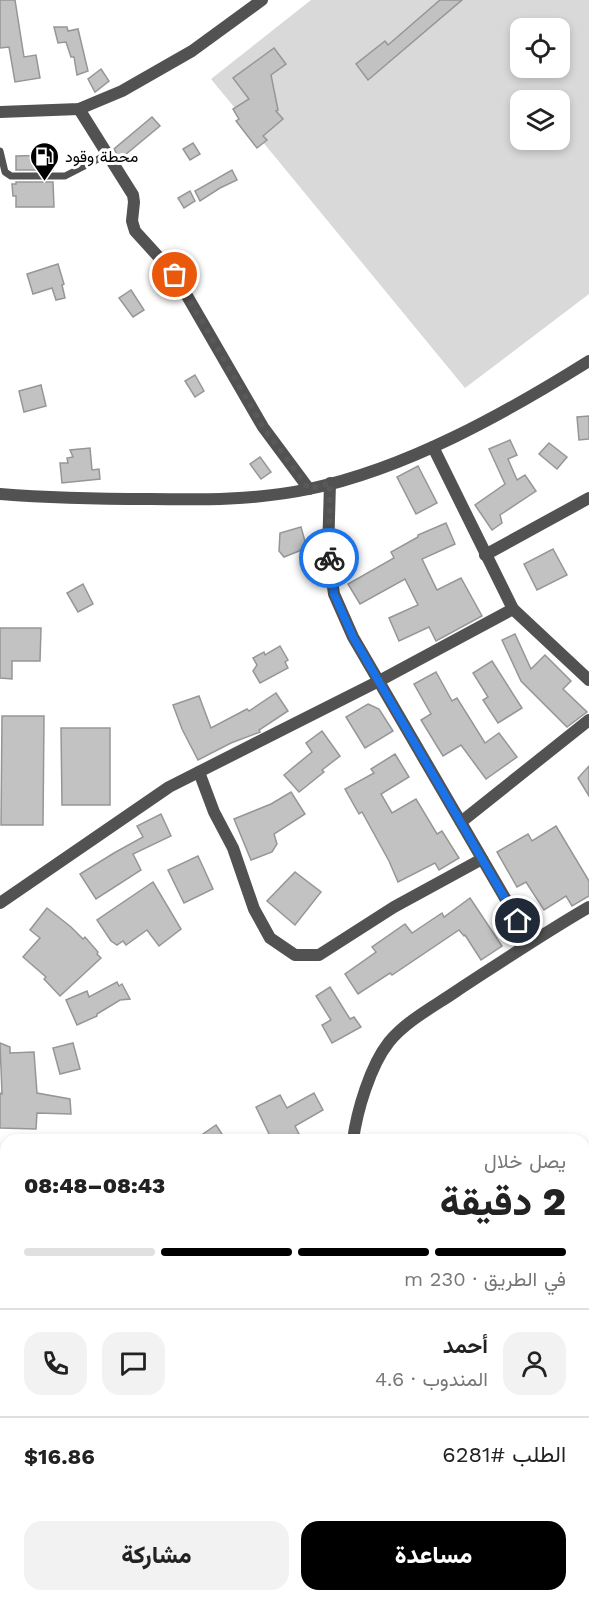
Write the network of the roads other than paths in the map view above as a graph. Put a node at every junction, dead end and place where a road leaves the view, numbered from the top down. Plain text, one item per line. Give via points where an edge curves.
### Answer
1 (262, 0) edge
2 (79, 109) junction
3 (0, 112) edge
4 (0, 151) edge
5 (106, 155) junction
6 (589, 361) edge
7 (433, 447) junction
8 (330, 483) junction
9 (309, 489) junction
10 (0, 494) edge
11 (589, 498) edge
12 (485, 555) junction
13 (513, 609) junction
14 (589, 680) edge
15 (379, 681) junction
16 (589, 720) edge
17 (199, 772) junction
18 (461, 822) junction
19 (482, 859) junction
20 (0, 903) edge
21 (589, 907) edge
22 (530, 941) junction
23 (353, 1134) edge

1 - 2 street via 192,51 122,91
2 - 3 street
2 - 5 street
4 - 5 lane via 5,172 11,176 65,177
5 - 9 street via 133,195 135,231 175,275 263,427
6 - 7 street
7 - 8 street
7 - 12 street
8 - 9 street
8 - 15 street via 328,553 334,594
9 - 10 street via 201,500
11 - 12 street
12 - 13 street
13 - 14 street
13 - 15 street
15 - 17 street
15 - 18 street
16 - 18 street
17 - 19 street via 233,848 254,909 270,938 295,955 319,955 394,907
17 - 20 street via 169,787
18 - 19 street
19 - 22 street
21 - 22 street
22 - 23 street via 414,1020 389,1042 374,1068

